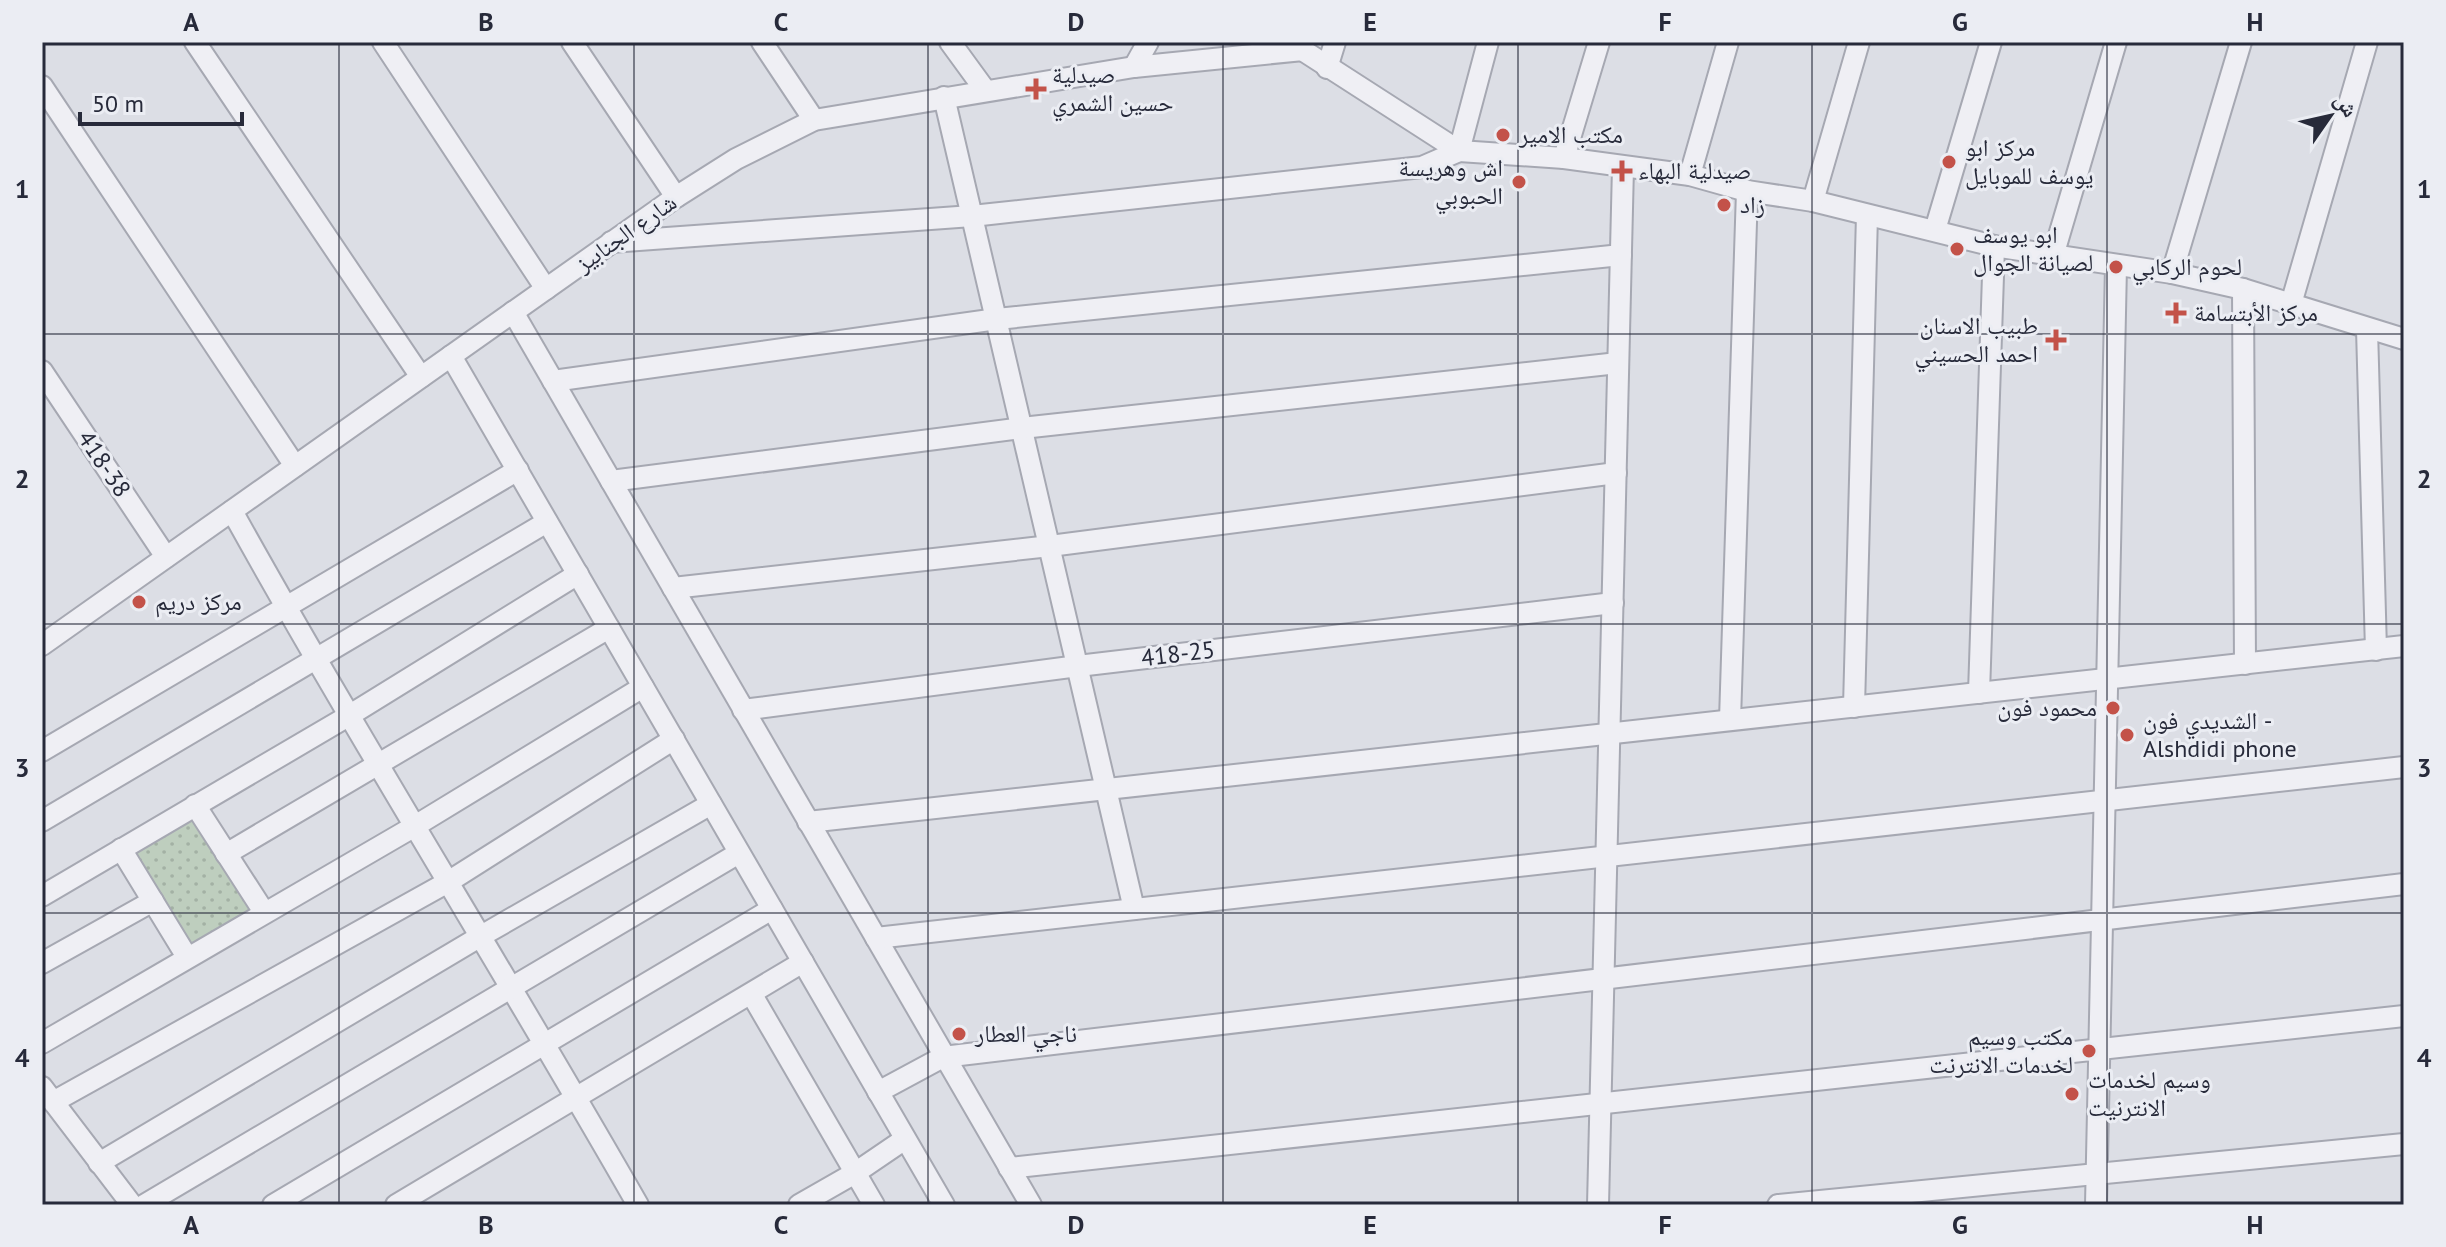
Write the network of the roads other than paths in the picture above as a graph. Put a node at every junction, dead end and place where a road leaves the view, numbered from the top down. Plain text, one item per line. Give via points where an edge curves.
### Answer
1 (195, 42) edge
2 (383, 42) edge
3 (572, 42) edge
4 (762, 42) edge
5 (950, 42) edge
6 (1148, 42) edge
7 (1335, 42) edge
8 (1488, 42) edge
9 (1599, 42) edge
10 (1728, 42) edge
11 (1859, 42) edge
12 (1991, 42) edge
13 (2116, 42) edge
14 (2241, 42) edge
15 (2367, 42) edge
16 (1296, 46) edge
17 (1134, 67) junction
18 (1327, 68) junction
19 (42, 86) edge
20 (985, 90) junction
21 (944, 97) junction
22 (814, 120) junction
23 (1459, 151) junction
24 (1564, 158) junction
25 (1623, 167) junction
26 (1690, 175) junction
27 (1747, 191) junction
28 (676, 197) junction
29 (1813, 201) junction
30 (1867, 215) junction
31 (972, 216) junction
32 (1935, 230) junction
33 (611, 242) junction
34 (1994, 246) junction
35 (1621, 255) junction
36 (2053, 256) junction
37 (2116, 266) junction
38 (2172, 273) junction
39 (546, 289) junction
40 (2243, 289) junction
41 (2291, 304) junction
42 (513, 312) junction
43 (997, 319) junction
44 (2367, 329) junction
45 (2404, 339) edge
46 (451, 356) junction
47 (1618, 363) junction
48 (42, 371) edge
49 (421, 377) junction
50 (553, 381) junction
51 (1022, 428) junction
52 (295, 466) junction
53 (518, 470) junction
54 (1616, 473) junction
55 (611, 481) junction
56 (232, 511) junction
57 (547, 522) junction
58 (1050, 546) junction
59 (166, 557) junction
60 (578, 574) junction
61 (673, 588) junction
62 (1613, 603) junction
63 (285, 608) junction
64 (609, 628) junction
65 (42, 645) edge
66 (2404, 646) edge
67 (2376, 650) junction
68 (315, 661) junction
69 (2245, 664) junction
70 (1078, 666) junction
71 (2107, 679) junction
72 (643, 687) junction
73 (1979, 693) junction
74 (1854, 707) junction
75 (743, 710) junction
76 (350, 715) junction
77 (1730, 720) junction
78 (1611, 733) junction
79 (674, 739) junction
80 (42, 751) edge
81 (379, 766) junction
82 (2404, 767) edge
83 (1106, 789) junction
84 (2105, 800) junction
85 (711, 804) junction
86 (195, 805) junction
87 (42, 821) edge
88 (808, 822) junction
89 (415, 826) junction
90 (121, 849) junction
91 (739, 853) junction
92 (226, 854) junction
93 (1608, 856) junction
94 (448, 882) junction
95 (2404, 884) edge
96 (42, 896) edge
97 (153, 901) junction
98 (772, 909) junction
99 (1134, 909) junction
100 (264, 912) junction
101 (2101, 920) junction
102 (481, 936) junction
103 (876, 938) junction
104 (187, 957) junction
105 (803, 962) junction
106 (42, 963) edge
107 (1604, 979) junction
108 (510, 986) junction
109 (752, 995) junction
110 (2404, 1016) edge
111 (42, 1043) edge
112 (545, 1045) junction
113 (2099, 1049) junction
114 (943, 1057) junction
115 (878, 1092) junction
116 (48, 1095) edge
117 (577, 1097) junction
118 (1600, 1104) junction
119 (905, 1139) junction
120 (2404, 1144) edge
121 (99, 1163) junction
122 (1009, 1168) junction
123 (855, 1173) junction
124 (2097, 1173) junction
125 (132, 1205) edge
126 (144, 1205) edge
127 (273, 1205) edge
128 (396, 1205) edge
129 (638, 1205) edge
130 (799, 1205) edge
131 (874, 1205) edge
132 (944, 1205) edge
133 (1031, 1205) edge
134 (1598, 1205) edge
135 (1778, 1205) edge
136 (2096, 1205) edge

1 - 49 street
2 - 39 street
3 - 28 street
4 - 22 street
5 - 20 street
6 - 17 street
7 - 18 street
8 - 23 street
9 - 24 street
10 - 26 street
11 - 29 street
12 - 32 street
13 - 36 street
14 - 38 street
15 - 41 street
16 - 17 street, شارع الجنابيز
16 - 18 street
17 - 20 street, شارع الجنابيز
18 - 23 street
19 - 52 street
20 - 21 street, شارع الجنابيز
21 - 22 street, شارع الجنابيز
21 - 31 street
22 - 28 street, شارع الجنابيز
23 - 24 street
23 - 31 street via 1422,167
24 - 25 street
25 - 26 street
25 - 35 street
26 - 27 street
27 - 29 street
27 - 77 street
28 - 33 street, شارع الجنابيز
29 - 30 street
30 - 32 street
30 - 74 street
31 - 33 street
31 - 43 street
32 - 34 street
33 - 39 street, شارع الجنابيز
34 - 36 street
34 - 73 street
35 - 43 street
35 - 47 street
36 - 37 street
37 - 38 street
37 - 71 street
38 - 40 street
39 - 42 street, شارع الجنابيز
40 - 41 street
40 - 69 street
41 - 44 street
42 - 46 street, شارع الجنابيز
42 - 50 street
43 - 50 street
43 - 51 street
44 - 45 street
44 - 67 street
46 - 49 street, شارع الجنابيز
46 - 53 street
47 - 51 street
47 - 54 street
48 - 59 street, 418-38
49 - 52 street, شارع الجنابيز
50 - 55 street
51 - 55 street
51 - 58 street
52 - 56 street, شارع الجنابيز
53 - 57 street
53 - 63 street
54 - 58 street
54 - 62 street
55 - 61 street
56 - 59 street, شارع الجنابيز
56 - 63 street
57 - 60 street
57 - 68 street
58 - 61 street
58 - 70 street
59 - 65 street, شارع الجنابيز
60 - 64 street
60 - 76 street
61 - 75 street
62 - 70 street, 418-25
62 - 78 street
63 - 68 street
63 - 80 street
64 - 72 street
64 - 81 street
66 - 67 street
67 - 69 street
68 - 76 street
68 - 87 street
69 - 71 street
70 - 75 street, 418-25
70 - 83 street
71 - 73 street
71 - 84 street
72 - 79 street
72 - 89 street
73 - 74 street
74 - 77 street
75 - 88 street
76 - 81 street
76 - 86 street
77 - 78 street
78 - 83 street
78 - 93 street
79 - 85 street
79 - 94 street
81 - 89 street
81 - 92 street
82 - 84 street
83 - 88 street
83 - 99 street
84 - 93 street
84 - 101 street
85 - 91 street
85 - 102 street
86 - 90 street
86 - 92 street
88 - 103 street
89 - 94 street
89 - 100 street
90 - 96 street
90 - 97 street
91 - 98 street
91 - 108 street
92 - 100 street
93 - 99 street
93 - 107 street
94 - 102 street
94 - 116 street
95 - 101 street
97 - 104 street
97 - 106 street
98 - 105 street
98 - 112 street
99 - 103 street
100 - 104 street
101 - 107 street
101 - 113 street
102 - 108 street
102 - 121 street
103 - 114 street
104 - 111 street
105 - 109 street
105 - 115 street
107 - 114 street
107 - 118 street
108 - 112 street
108 - 126 street
109 - 117 street
109 - 123 street
110 - 113 street
112 - 117 street
112 - 127 street
113 - 118 street
113 - 124 street
114 - 115 street
114 - 122 street
115 - 119 street
116 - 121 street
117 - 128 street
117 - 129 street
118 - 122 street
118 - 134 street
119 - 123 street
119 - 132 street
120 - 124 street
121 - 125 street
122 - 133 street
123 - 130 street
123 - 131 street
124 - 135 street
124 - 136 street

